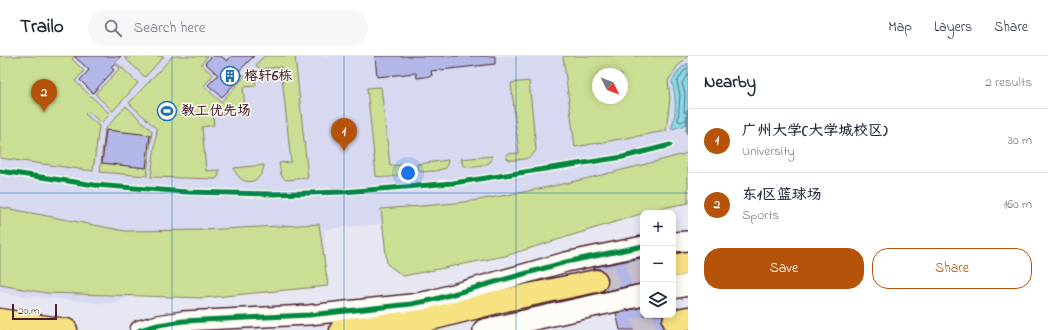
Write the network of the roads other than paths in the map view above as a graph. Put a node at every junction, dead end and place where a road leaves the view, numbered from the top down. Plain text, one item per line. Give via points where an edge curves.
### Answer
1 (688, 241) edge
2 (676, 242) edge
3 (640, 247) edge
4 (688, 263) edge
5 (676, 265) edge
6 (596, 281) tunnel mouth
7 (688, 285) edge
8 (676, 287) edge
9 (640, 296) edge
10 (0, 320) edge
11 (66, 330) edge
12 (140, 330) edge
13 (341, 330) edge
14 (484, 330) edge

1 - 2 street
3 - 12 street via 572,261 411,304 308,315 184,321
4 - 5 highway
6 - 13 highway via 423,321
7 - 8 main road
9 - 14 main road
10 - 11 highway

